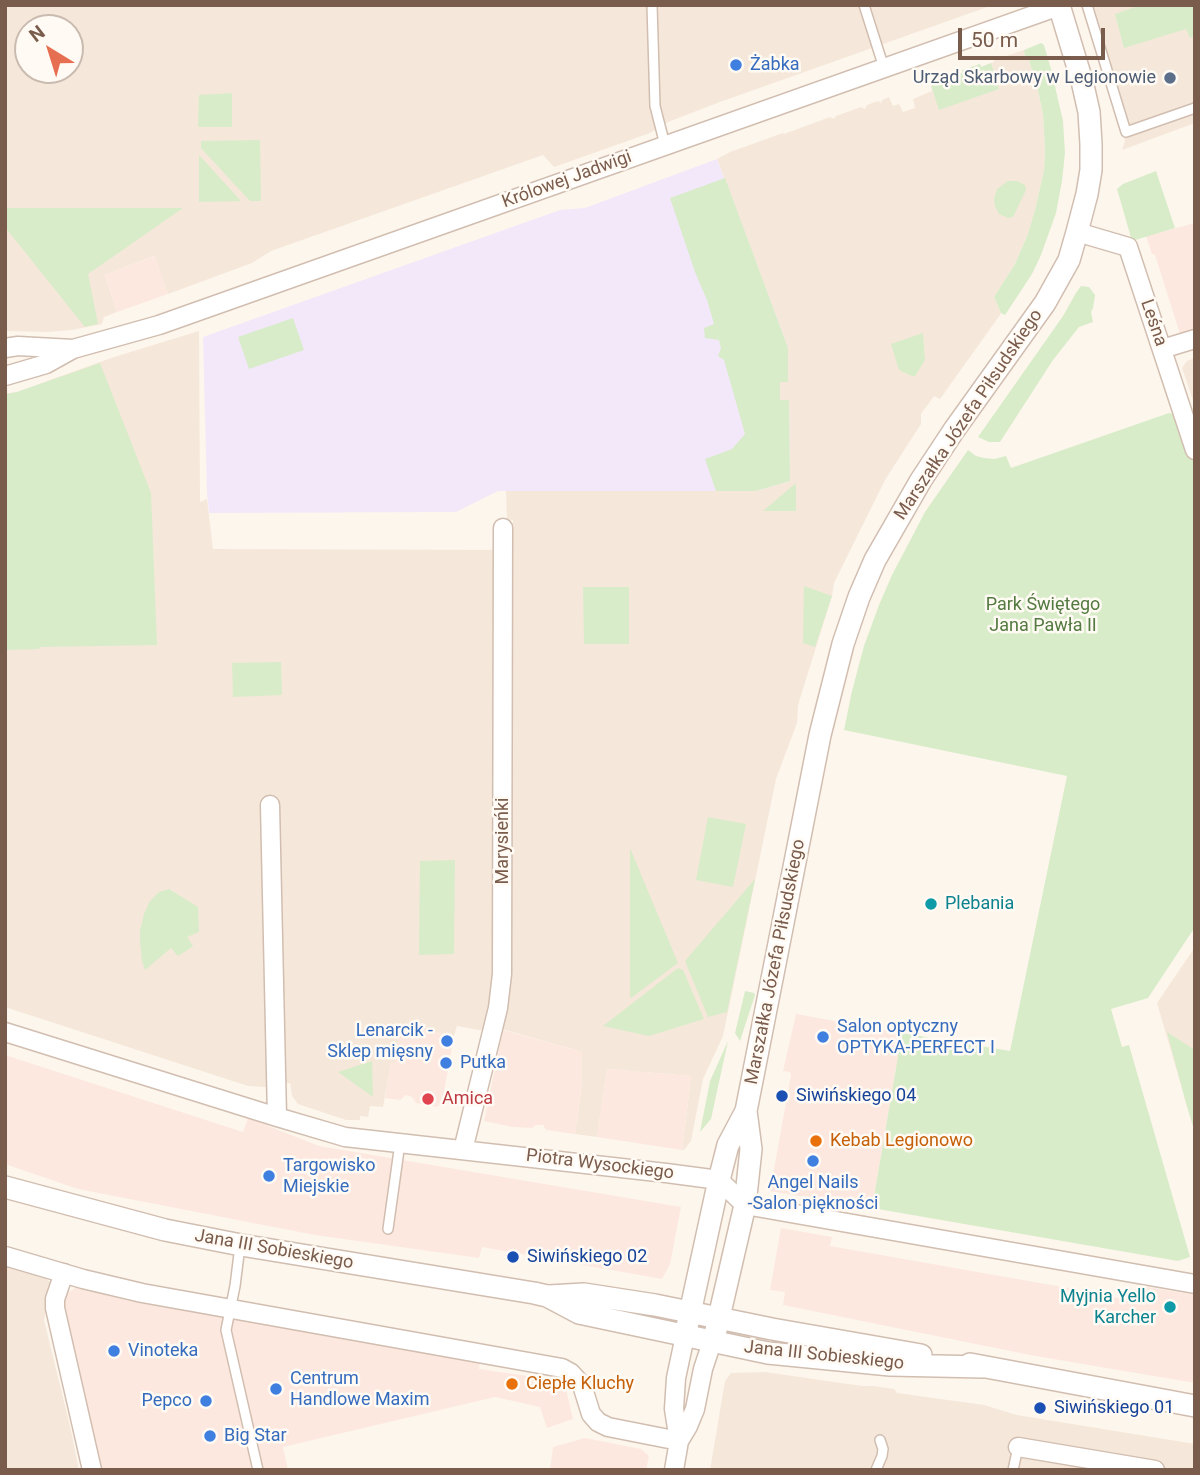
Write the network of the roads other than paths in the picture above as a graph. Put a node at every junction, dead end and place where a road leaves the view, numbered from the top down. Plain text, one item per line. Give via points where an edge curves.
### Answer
1 (652, 5) edge
2 (864, 5) edge
3 (1087, 5) edge
4 (1059, 6) edge
5 (884, 68) junction
6 (1195, 108) edge
7 (665, 145) junction
8 (1077, 232) junction
9 (1195, 339) edge
10 (5, 348) edge
11 (73, 349) junction
12 (1162, 349) junction
13 (5, 376) edge
14 (1195, 450) edge
15 (503, 528) dead end
16 (270, 804) dead end
17 (5, 1032) edge
18 (746, 1111) junction
19 (277, 1117) junction
20 (400, 1143) junction
21 (463, 1150) junction
22 (719, 1180) junction
23 (5, 1188) edge
24 (745, 1205) junction
25 (388, 1230) dead end
26 (241, 1245) junction
27 (5, 1256) edge
28 (64, 1273) junction
29 (1195, 1284) edge
30 (547, 1296) junction
31 (230, 1309) junction
32 (691, 1311) junction
33 (719, 1317) junction
34 (685, 1336) junction
35 (712, 1342) junction
36 (984, 1367) junction
37 (1195, 1406) edge
38 (880, 1440) dead end
39 (678, 1441) junction
40 (1018, 1447) joint
41 (92, 1470) edge
42 (258, 1470) edge
43 (674, 1470) edge
44 (876, 1470) edge
45 (1013, 1470) edge
46 (1155, 1470) edge

1 - 7 lane via 655,106
2 - 5 lane
3 - 6 lane via 1126,132
4 - 5 street, Królowej Jadwigi
4 - 8 street, Marszałka Józefa Piłsudskiego via 1090,123 1091,170
5 - 7 street, Królowej Jadwigi
7 - 11 street, Królowej Jadwigi via 159,324
8 - 12 street, Leśna via 1128,247
8 - 18 street, Marszałka Józefa Piłsudskiego via 1069,260 1045,303 921,480 859,597 820,735
9 - 12 street
10 - 11 street, Królowej Jadwigi
11 - 13 street, Królowej Jadwigi via 46,364
12 - 14 street, Leśna
15 - 21 street, Marysieńki via 502,974
16 - 19 street
17 - 19 street, Piotra Wysockiego
18 - 22 street, Marszałka Józefa Piłsudskiego via 728,1145
18 - 24 street, Marszałka Józefa Piłsudskiego via 751,1149
19 - 20 street, Piotra Wysockiego via 345,1137
20 - 21 street, Piotra Wysockiego
20 - 25 lane
21 - 22 street, Piotra Wysockiego
22 - 24 street
22 - 32 street, Marszałka Józefa Piłsudskiego
23 - 26 street, Jana III Sobieskiego
24 - 29 street
24 - 33 street, Marszałka Józefa Piłsudskiego
26 - 30 street, Jana III Sobieskiego
26 - 31 lane
27 - 28 street
28 - 31 street
28 - 41 street via 55,1308
30 - 32 street, Jana III Sobieskiego via 584,1294
30 - 34 street, Jana III Sobieskiego via 579,1313
31 - 39 street via 562,1368 582,1385 598,1422
31 - 42 lane via 226,1336
32 - 33 street, Jana III Sobieskiego
32 - 34 street, Marszałka Józefa Piłsudskiego
33 - 35 street, Marszałka Józefa Piłsudskiego
33 - 36 street, Jana III Sobieskiego
34 - 35 street, Jana III Sobieskiego
34 - 39 street via 676,1378
35 - 36 street, Jana III Sobieskiego via 794,1357
35 - 39 street via 695,1409
36 - 37 street, Jana III Sobieskiego
38 - 44 lane via 883,1449
39 - 43 street
40 - 45 lane
40 - 46 street

